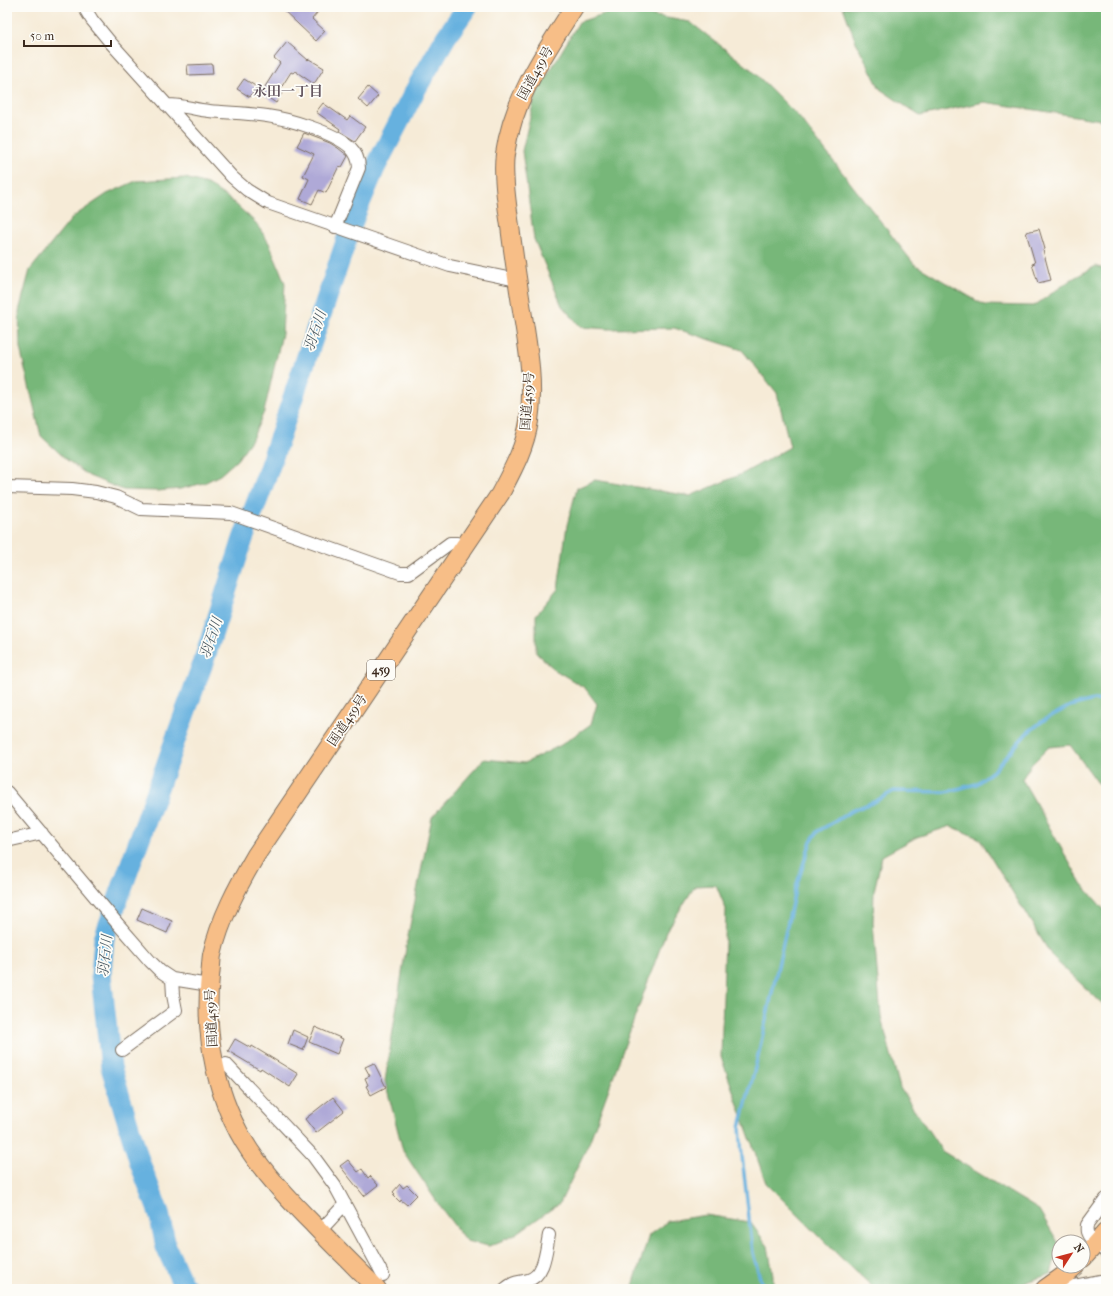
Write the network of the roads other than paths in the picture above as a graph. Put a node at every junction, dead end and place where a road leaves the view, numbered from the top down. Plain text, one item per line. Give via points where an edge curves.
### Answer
1 (84, 7) edge
2 (574, 7) edge
3 (166, 105) junction
4 (338, 228) junction
5 (517, 280) junction
6 (7, 488) edge
7 (464, 546) junction
8 (7, 792) edge
9 (42, 833) junction
10 (7, 841) edge
11 (172, 979) junction
12 (209, 985) junction
13 (122, 1050) dead end
14 (226, 1064) dead end
15 (1106, 1199) edge
16 (345, 1204) junction
17 (320, 1231) junction
18 (549, 1235) dead end
19 (1101, 1243) edge
20 (1091, 1251) edge
21 (1066, 1274) edge
22 (1106, 1280) edge
23 (380, 1282) edge
24 (505, 1289) edge
25 (1045, 1289) edge
26 (1058, 1289) edge

1 - 3 street via 110,42
2 - 5 highway, 国道459号 / 459 via 529,80 510,127 505,155 505,190
3 - 4 street via 247,190 268,203
3 - 4 street via 178,104 207,111 268,116 292,121 341,140 357,155 359,168
4 - 5 street via 450,266
5 - 7 highway, 国道459号 / 459 via 529,358 529,421 522,450 511,473 500,494
6 - 7 street via 72,489 116,497 141,509 231,513 400,573 409,573 450,543
7 - 12 highway, 国道459号 / 459 via 256,855 234,893 221,928 212,955
8 - 9 street
9 - 10 street
9 - 11 street via 150,961
11 - 12 street
11 - 13 street via 176,1010
12 - 17 highway, 国道459号 / 459 via 209,1038 225,1103 250,1152 285,1195
14 - 16 street via 313,1156
15 - 19 street via 1086,1230 1088,1235
16 - 17 street
16 - 23 street
17 - 23 highway, 国道459号 / 459
18 - 24 street via 540,1272 530,1280 513,1283
19 - 20 highway
21 - 25 highway
22 - 26 street

